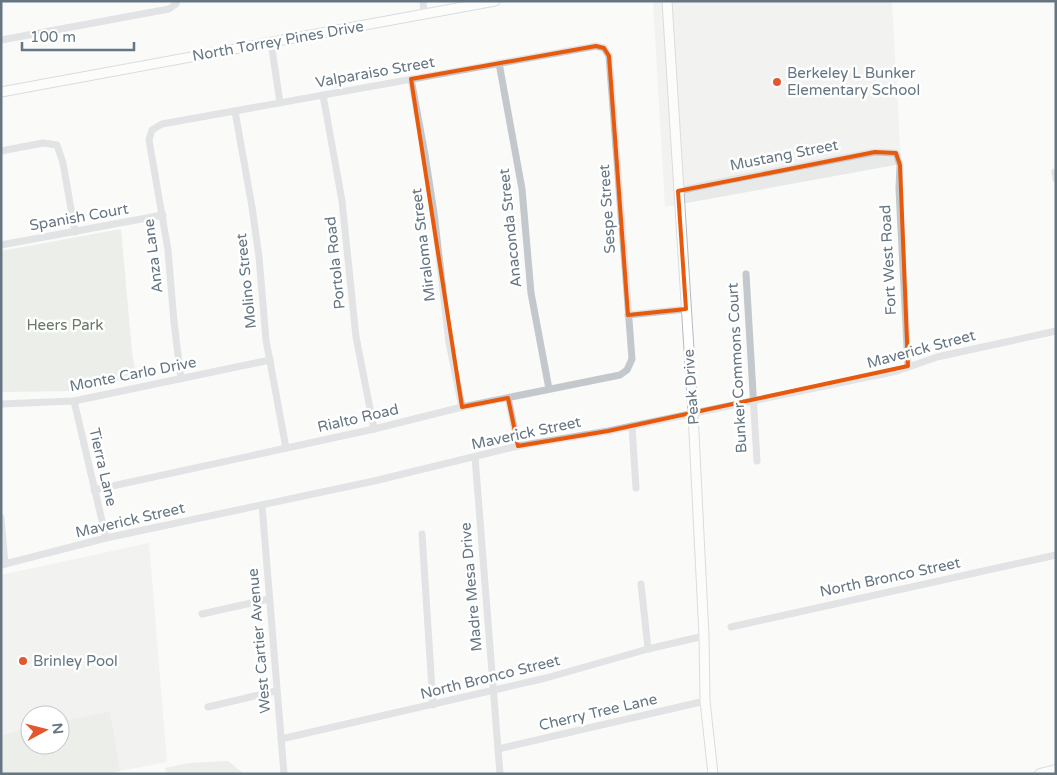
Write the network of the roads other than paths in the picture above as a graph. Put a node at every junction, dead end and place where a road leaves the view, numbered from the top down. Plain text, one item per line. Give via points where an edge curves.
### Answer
1 (423, 1) edge
2 (495, 1) edge
3 (667, 1) edge
4 (176, 2) edge
5 (424, 14) junction
6 (1, 40) edge
7 (271, 42) junction
8 (604, 48) joint
9 (499, 63) junction
10 (411, 79) junction
11 (1, 92) edge
12 (323, 95) junction
13 (280, 103) junction
14 (235, 111) junction
15 (152, 130) joint
16 (1, 151) edge
17 (896, 153) joint
18 (1055, 172) edge
19 (1056, 179) edge
20 (678, 191) junction
21 (162, 215) junction
22 (75, 232) junction
23 (1, 245) edge
24 (746, 274) dead end
25 (686, 309) junction
26 (628, 314) junction
27 (1056, 330) edge
28 (270, 360) junction
29 (908, 366) junction
30 (628, 370) joint
31 (181, 379) junction
32 (549, 389) junction
33 (508, 398) junction
34 (74, 402) junction
35 (753, 402) junction
36 (1, 404) edge
37 (462, 407) junction
38 (694, 414) junction
39 (632, 426) junction
40 (374, 429) junction
41 (518, 446) junction
42 (286, 448) junction
43 (475, 457) junction
44 (757, 461) dead end
45 (636, 488) dead end
46 (94, 490) junction
47 (262, 505) junction
48 (1, 518) edge
49 (422, 534) dead end
50 (106, 538) junction
51 (1056, 555) edge
52 (3, 565) edge
53 (641, 584) dead end
54 (269, 599) junction
55 (202, 614) dead end
56 (730, 627) dead end
57 (704, 636) junction
58 (648, 649) junction
59 (493, 690) junction
60 (276, 692) junction
61 (705, 701) junction
62 (434, 705) junction
63 (208, 707) dead end
64 (281, 739) junction
65 (498, 750) junction
66 (1056, 770) edge
67 (284, 774) edge
68 (500, 774) edge
69 (713, 774) edge
70 (1040, 774) edge

1 - 5 street
2 - 5 street, North Torrey Pines Drive
3 - 20 street, Peak Drive
4 - 6 street via 169,8
5 - 7 street, North Torrey Pines Drive
7 - 11 street, North Torrey Pines Drive
7 - 13 street
8 - 9 street, Valparaiso Street via 596,46
8 - 26 street, Sespe Street via 609,56
9 - 10 street, Valparaiso Street
9 - 32 street, Anaconda Street via 522,189 531,293
10 - 12 street, Valparaiso Street
10 - 37 street, Miraloma Street via 430,184 449,342
12 - 13 street, Valparaiso Street
12 - 40 street, Portola Road via 342,201 356,337
13 - 14 street, Valparaiso Street
14 - 15 street, Valparaiso Street via 162,124
14 - 28 street, Molino Street via 259,257
15 - 21 street, Anza Lane via 150,140
16 - 22 street via 43,143 57,146
17 - 20 street, Mustang Street via 874,152
17 - 29 street, Fort West Road via 900,165 898,189
18 - 19 street
20 - 25 street, Peak Drive
21 - 22 street, Spanish Court
21 - 31 street, Anza Lane
22 - 23 street, Spanish Court
24 - 35 street, Bunker Commons Court
25 - 26 street
25 - 38 street, Peak Drive
26 - 30 street, Sespe Street via 632,359
27 - 29 street, Maverick Street
28 - 31 street, Monte Carlo Drive
28 - 42 street, Molino Street
29 - 35 street, Maverick Street
30 - 32 street, Rialto Road via 620,375
31 - 34 street, Monte Carlo Drive
32 - 33 street, Rialto Road
33 - 37 street, Rialto Road
33 - 41 street
34 - 36 street, Monte Carlo Drive
34 - 46 street, Tierra Lane
35 - 38 street, Maverick Street
35 - 44 street, Bunker Commons Court
37 - 40 street, Rialto Road
38 - 39 street, Maverick Street
38 - 57 street, Peak Drive
39 - 41 street, Maverick Street
39 - 45 street
40 - 42 street, Rialto Road
41 - 43 street, Maverick Street
42 - 46 street, Rialto Road
43 - 47 street, Maverick Street
43 - 59 street, Madre Mesa Drive
46 - 50 street, Tierra Lane
47 - 50 street, Maverick Street
47 - 54 street, West Cartier Avenue
48 - 52 street
49 - 62 street
50 - 52 street, Maverick Street
51 - 56 street, North Bronco Street
53 - 58 street
54 - 55 street
54 - 60 street, West Cartier Avenue
57 - 58 street, North Bronco Street
57 - 61 street, Peak Drive
58 - 59 street, North Bronco Street
59 - 62 street, North Bronco Street
59 - 65 street, Madre Mesa Drive
60 - 63 street
60 - 64 street, West Cartier Avenue
61 - 65 street, Cherry Tree Lane
61 - 69 street, Peak Drive
62 - 64 street, North Bronco Street
64 - 67 street, West Cartier Avenue
65 - 68 street, Madre Mesa Drive
66 - 70 main road

